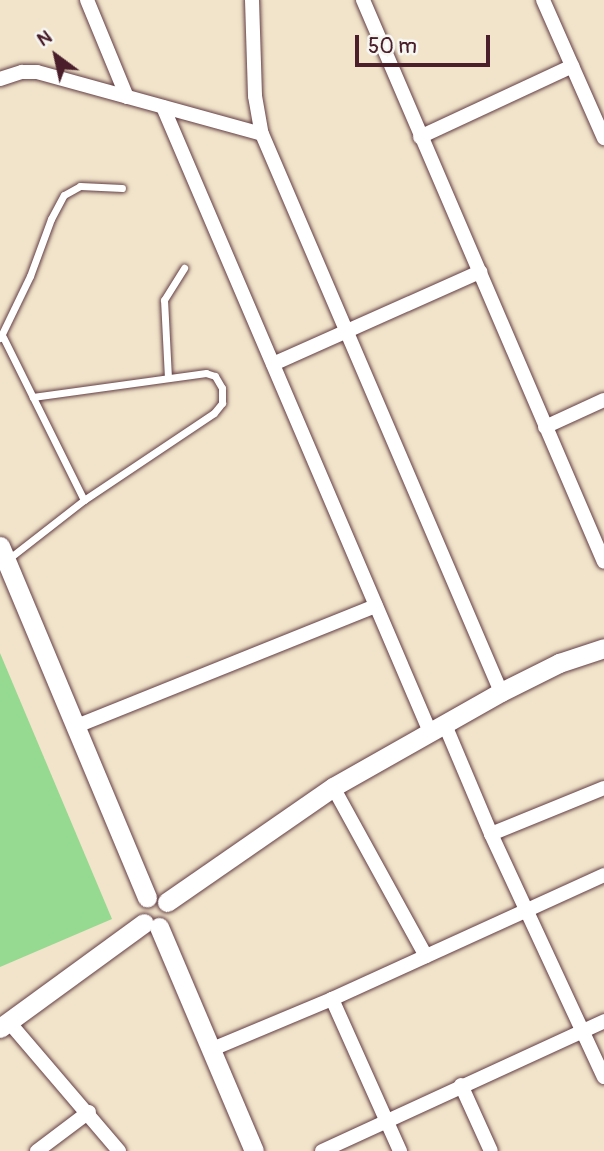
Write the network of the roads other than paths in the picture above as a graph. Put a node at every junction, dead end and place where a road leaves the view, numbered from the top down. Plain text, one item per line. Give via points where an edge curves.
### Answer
1 (87, 0) edge
2 (252, 0) edge
3 (363, 0) edge
4 (543, 0) edge
5 (572, 66) junction
6 (0, 79) edge
7 (127, 97) junction
8 (163, 107) junction
9 (262, 134) junction
10 (420, 137) junction
11 (604, 138) edge
12 (122, 188) dead end
13 (184, 268) dead end
14 (480, 272) junction
15 (347, 331) junction
16 (1, 337) edge
17 (273, 364) junction
18 (168, 378) junction
19 (33, 397) junction
20 (604, 400) edge
21 (545, 427) junction
22 (84, 500) junction
23 (3, 553) edge
24 (604, 562) edge
25 (376, 606) junction
26 (604, 648) edge
27 (501, 692) junction
28 (77, 726) junction
29 (437, 728) junction
30 (333, 787) junction
31 (604, 788) edge
32 (491, 834) junction
33 (604, 875) edge
34 (147, 897) junction
35 (167, 902) junction
36 (526, 908) junction
37 (151, 925) junction
38 (426, 956) junction
39 (332, 999) junction
40 (604, 1021) edge
41 (4, 1024) edge
42 (582, 1029) junction
43 (210, 1050) junction
44 (604, 1077) edge
45 (461, 1085) junction
46 (89, 1112) junction
47 (386, 1120) junction
48 (37, 1151) edge
49 (119, 1151) edge
50 (254, 1151) edge
51 (322, 1151) edge
52 (400, 1151) edge
53 (491, 1151) edge

1 - 7 street
2 - 9 street via 255,96
3 - 10 street
4 - 5 street
5 - 10 street
5 - 11 street
6 - 7 street via 37,72
7 - 8 street
8 - 9 street
8 - 17 street
9 - 15 street
10 - 14 street
12 - 16 lane via 80,186 64,195
13 - 18 lane via 164,300
14 - 15 street
14 - 21 street
15 - 17 street
15 - 27 street
16 - 19 lane
17 - 25 street
18 - 19 lane
18 - 22 lane via 215,376 222,388 222,402 214,413
19 - 22 lane
20 - 21 street
21 - 24 street
22 - 23 lane
23 - 28 street
25 - 28 street
25 - 29 street
26 - 27 street via 559,663
27 - 29 street
28 - 34 street
29 - 30 street
29 - 32 street
30 - 35 street
30 - 38 street
31 - 32 street
32 - 36 street
33 - 36 street
34 - 35 street via 158,896
34 - 37 street via 139,909
35 - 37 street via 169,916
36 - 38 street
36 - 42 street
37 - 41 street
37 - 43 street
38 - 39 street
39 - 43 street
39 - 47 street
40 - 42 street
41 - 46 street
42 - 44 street
42 - 45 street
43 - 50 street
45 - 47 street
45 - 53 street
46 - 48 street
46 - 49 street
47 - 51 street
47 - 52 street

